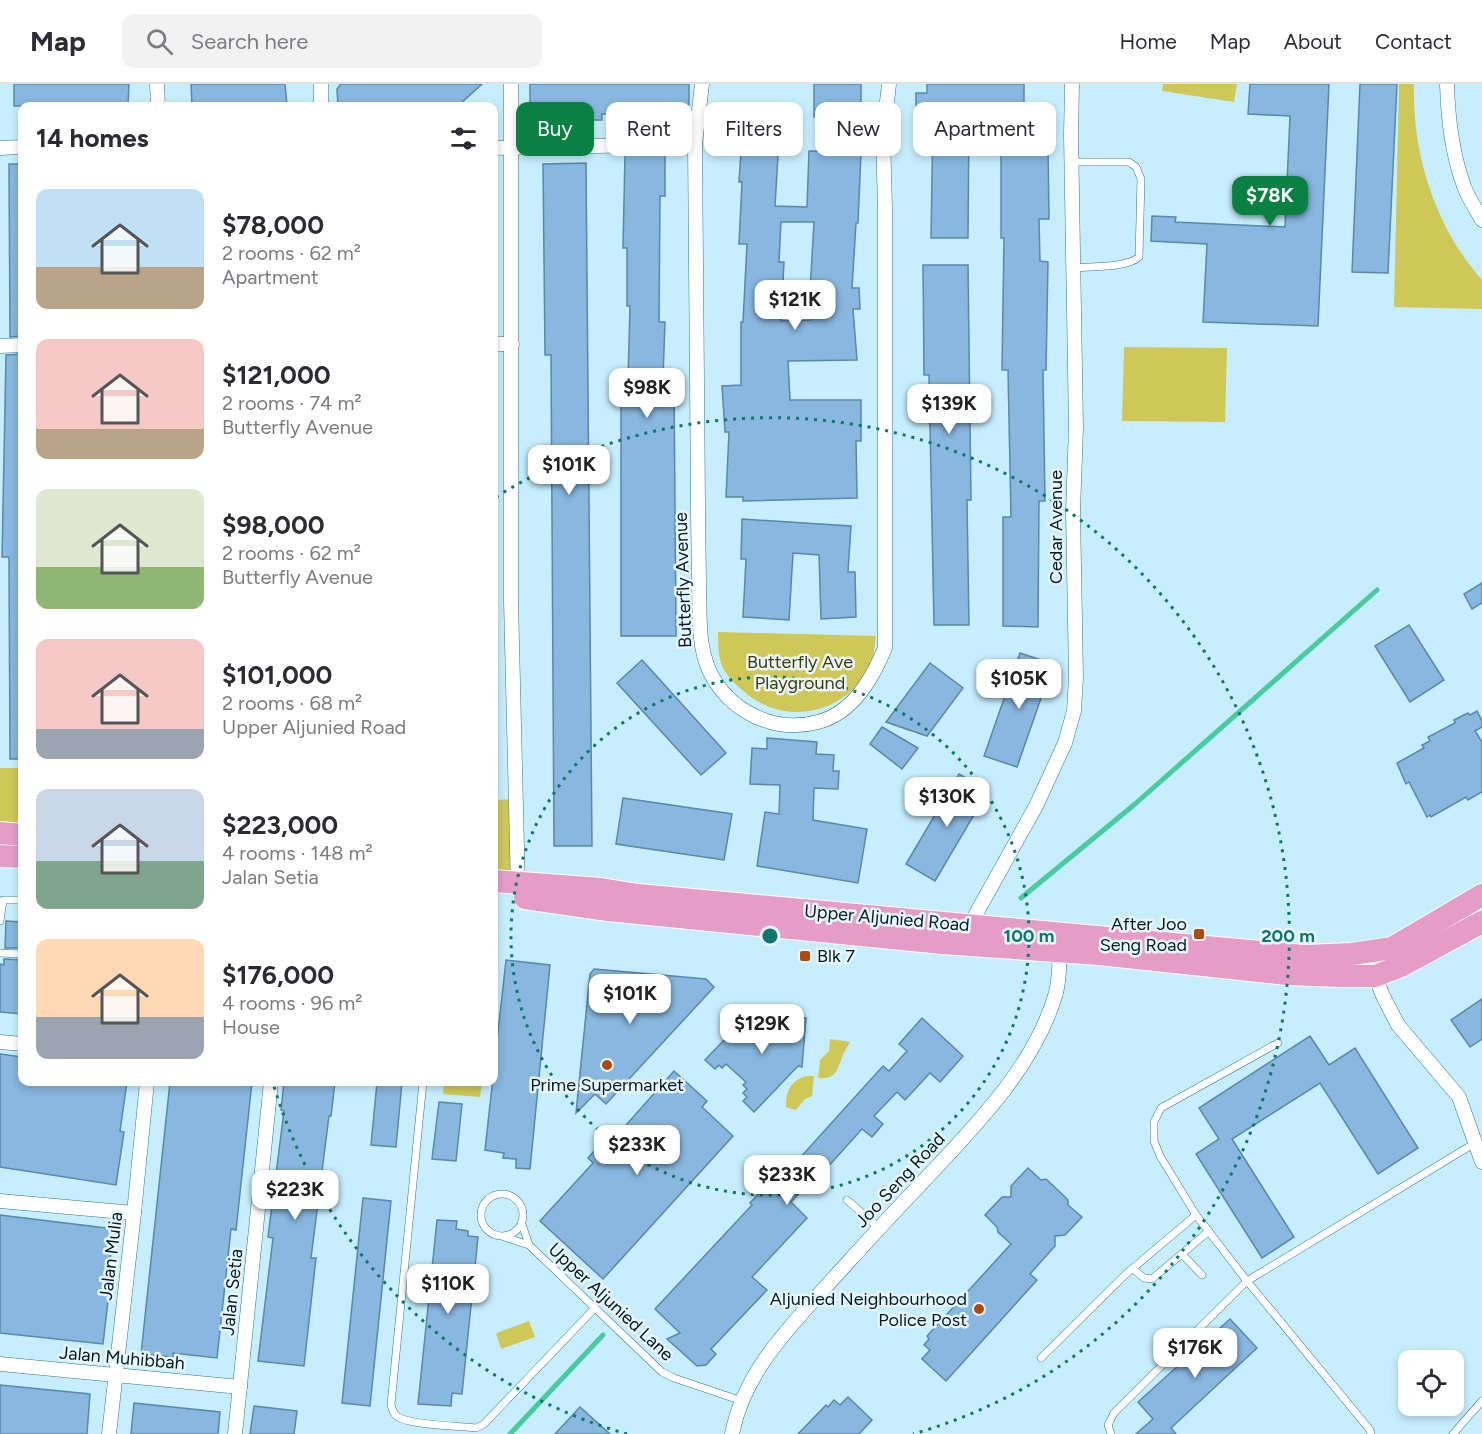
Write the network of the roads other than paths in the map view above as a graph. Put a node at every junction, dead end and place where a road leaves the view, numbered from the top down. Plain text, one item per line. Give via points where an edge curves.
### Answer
1 (157, 84) edge
2 (321, 84) edge
3 (512, 84) edge
4 (702, 84) edge
5 (889, 84) edge
6 (1072, 84) edge
7 (1448, 84) edge
8 (158, 102) edge
9 (321, 102) edge
10 (696, 144) junction
11 (18, 147) edge
12 (0, 148) edge
13 (498, 148) edge
14 (512, 148) junction
15 (1072, 162) junction
16 (1482, 220) edge
17 (1075, 268) junction
18 (498, 344) edge
19 (512, 344) junction
20 (18, 345) edge
21 (0, 346) edge
22 (0, 833) edge
23 (18, 835) edge
24 (0, 856) edge
25 (18, 857) edge
26 (498, 883) edge
27 (518, 891) junction
28 (498, 894) edge
29 (1482, 895) edge
30 (18, 900) edge
31 (0, 921) edge
32 (1482, 922) edge
33 (966, 935) junction
34 (1060, 943) junction
35 (1370, 952) junction
36 (0, 953) edge
37 (18, 954) edge
38 (1375, 976) junction
39 (0, 1042) edge
40 (1278, 1043) dead end
41 (18, 1044) edge
42 (147, 1086) edge
43 (271, 1086) edge
44 (423, 1086) edge
45 (1475, 1143) junction
46 (1482, 1162) edge
47 (847, 1200) dead end
48 (0, 1201) edge
49 (134, 1213) junction
50 (1196, 1215) junction
51 (522, 1224) junction
52 (879, 1228) junction
53 (1209, 1232) junction
54 (504, 1237) junction
55 (528, 1245) junction
56 (1183, 1255) junction
57 (1133, 1269) junction
58 (1202, 1275) dead end
59 (1247, 1281) junction
60 (595, 1308) junction
61 (1041, 1358) dead end
62 (0, 1364) edge
63 (115, 1375) junction
64 (240, 1387) junction
65 (742, 1401) junction
66 (1482, 1401) edge
67 (109, 1434) edge
68 (235, 1434) edge
69 (732, 1434) edge
70 (1111, 1434) edge
71 (1371, 1434) edge
72 (1453, 1434) edge

1 - 8 street
2 - 9 street
3 - 14 street
4 - 10 street, Butterfly Avenue
5 - 10 street, Butterfly Avenue via 883,136 885,648 878,667 853,702 831,718 816,723 778,725 740,708 710,672 701,643
6 - 15 street, Cedar Avenue
7 - 16 street via 1448,116 1455,153 1464,188
10 - 14 street
11 - 12 street
13 - 14 street
14 - 19 street
15 - 17 street, Cedar Avenue
15 - 17 lane via 1129,162 1141,179 1139,257 1134,262
17 - 33 street, Cedar Avenue via 1074,711 1059,758
18 - 19 street
19 - 27 street via 511,589
20 - 21 street
22 - 23 main road
24 - 25 main road
26 - 27 main road, Upper Aljunied Road
27 - 28 main road, Upper Aljunied Road
27 - 33 main road, Upper Aljunied Road via 601,889
29 - 35 main road, Upper Aljunied Road via 1392,948
30 - 31 lane via 3,900
32 - 38 main road, Upper Aljunied Road
33 - 34 main road, Upper Aljunied Road
34 - 35 main road, Upper Aljunied Road via 1305,956
34 - 38 main road, Upper Aljunied Road via 1287,974
34 - 52 street, Joo Seng Road via 1056,993 1028,1056 980,1120
35 - 38 street
36 - 37 lane
38 - 45 street via 1398,1025 1459,1097
39 - 41 street
40 - 50 lane via 1161,1108 1157,1115 1154,1141
42 - 49 street, Jalan Mulia
43 - 64 street, Jalan Setia
44 - 60 lane via 393,1413 409,1421 476,1428 484,1424
45 - 46 street
45 - 59 lane
47 - 52 lane
48 - 49 street
49 - 63 street, Jalan Mulia
50 - 53 lane
50 - 57 lane
51 - 54 lane via 512,1235
51 - 54 lane via 518,1201 502,1194 493,1196 481,1211 482,1221 494,1236
51 - 55 lane
52 - 65 street, Joo Seng Road via 780,1338 752,1378
53 - 56 lane
53 - 59 lane
54 - 55 lane
55 - 60 lane, Upper Aljunied Lane
56 - 57 lane via 1152,1279
56 - 58 lane
57 - 61 lane
59 - 70 lane via 1114,1413 1108,1425
59 - 71 lane
60 - 65 lane, Upper Aljunied Lane via 662,1372
62 - 63 street, Jalan Muhibbah
63 - 64 street, Jalan Muhibbah
63 - 67 street, Jalan Mulia
64 - 68 street, Jalan Setia
65 - 69 street, Joo Seng Road
66 - 72 lane

